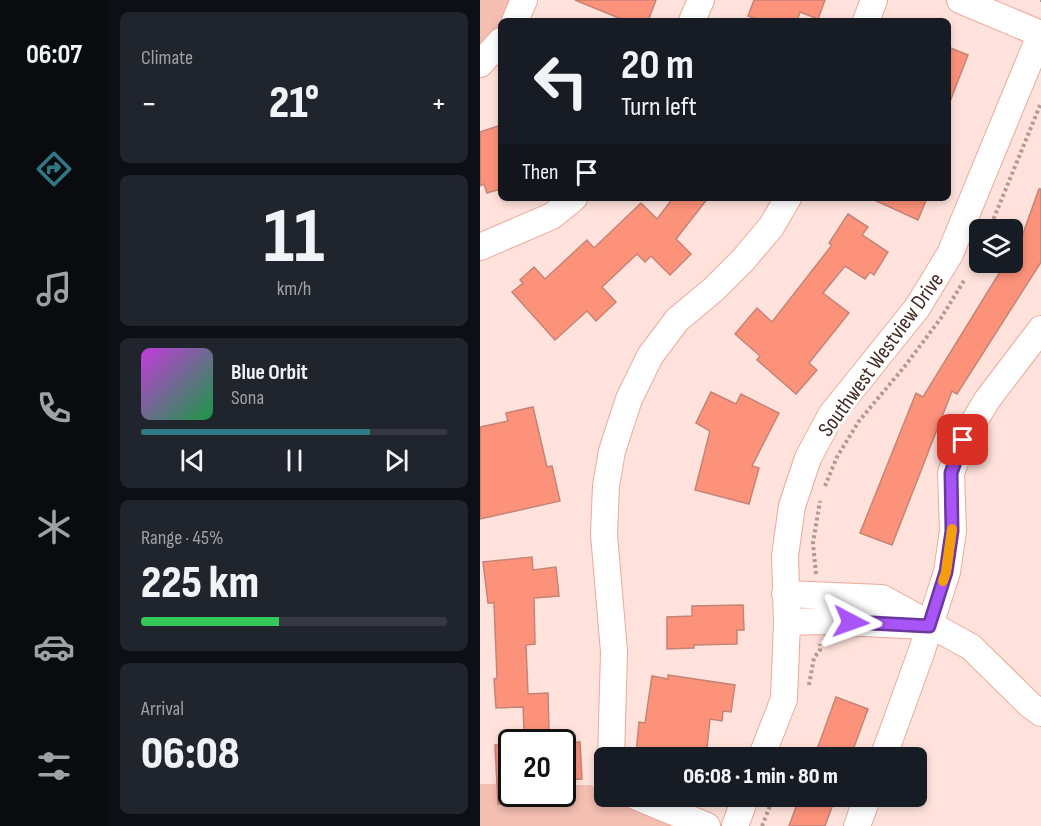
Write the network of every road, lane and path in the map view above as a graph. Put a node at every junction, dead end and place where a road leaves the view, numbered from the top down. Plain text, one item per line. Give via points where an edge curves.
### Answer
1 (524, 0) edge
2 (701, 0) edge
3 (874, 0) edge
4 (960, 0) edge
5 (516, 18) edge
6 (694, 18) edge
7 (867, 18) edge
8 (1041, 34) edge
9 (498, 44) edge
10 (480, 64) edge
11 (1041, 103) edge
12 (570, 201) edge
13 (786, 201) edge
14 (994, 219) edge
15 (480, 247) edge
16 (965, 278) dead end
17 (1041, 329) edge
18 (816, 571) dead end
19 (785, 594) junction
20 (787, 622) junction
21 (929, 626) junction
22 (1041, 712) edge
23 (611, 747) edge
24 (765, 747) edge
25 (886, 747) edge
26 (661, 807) edge
27 (742, 807) edge
28 (770, 807) edge
29 (864, 807) edge
30 (707, 826) edge
31 (735, 826) edge
32 (762, 826) edge
33 (857, 826) edge

1 - 5 street
2 - 6 street
3 - 7 street
4 - 8 street
8 - 19 street, Southwest Westview Drive via 950,254 917,308 831,415 808,458 792,506 784,556
9 - 10 street
11 - 14 path
12 - 15 street via 552,216
13 - 23 street via 744,260 677,320 650,356 629,399 606,486 604,534 614,652
16 - 18 path via 941,318 860,421 837,457 820,496 813,543
17 - 21 street via 987,400 963,440 951,473 952,531 946,572
19 - 20 street, Southwest Westview Drive
19 - 21 street via 882,598
20 - 21 street
20 - 24 street, Southwest Westview Drive via 784,699
21 - 22 street via 971,647
21 - 25 street
26 - 30 street
27 - 31 street
28 - 32 path
29 - 33 street

